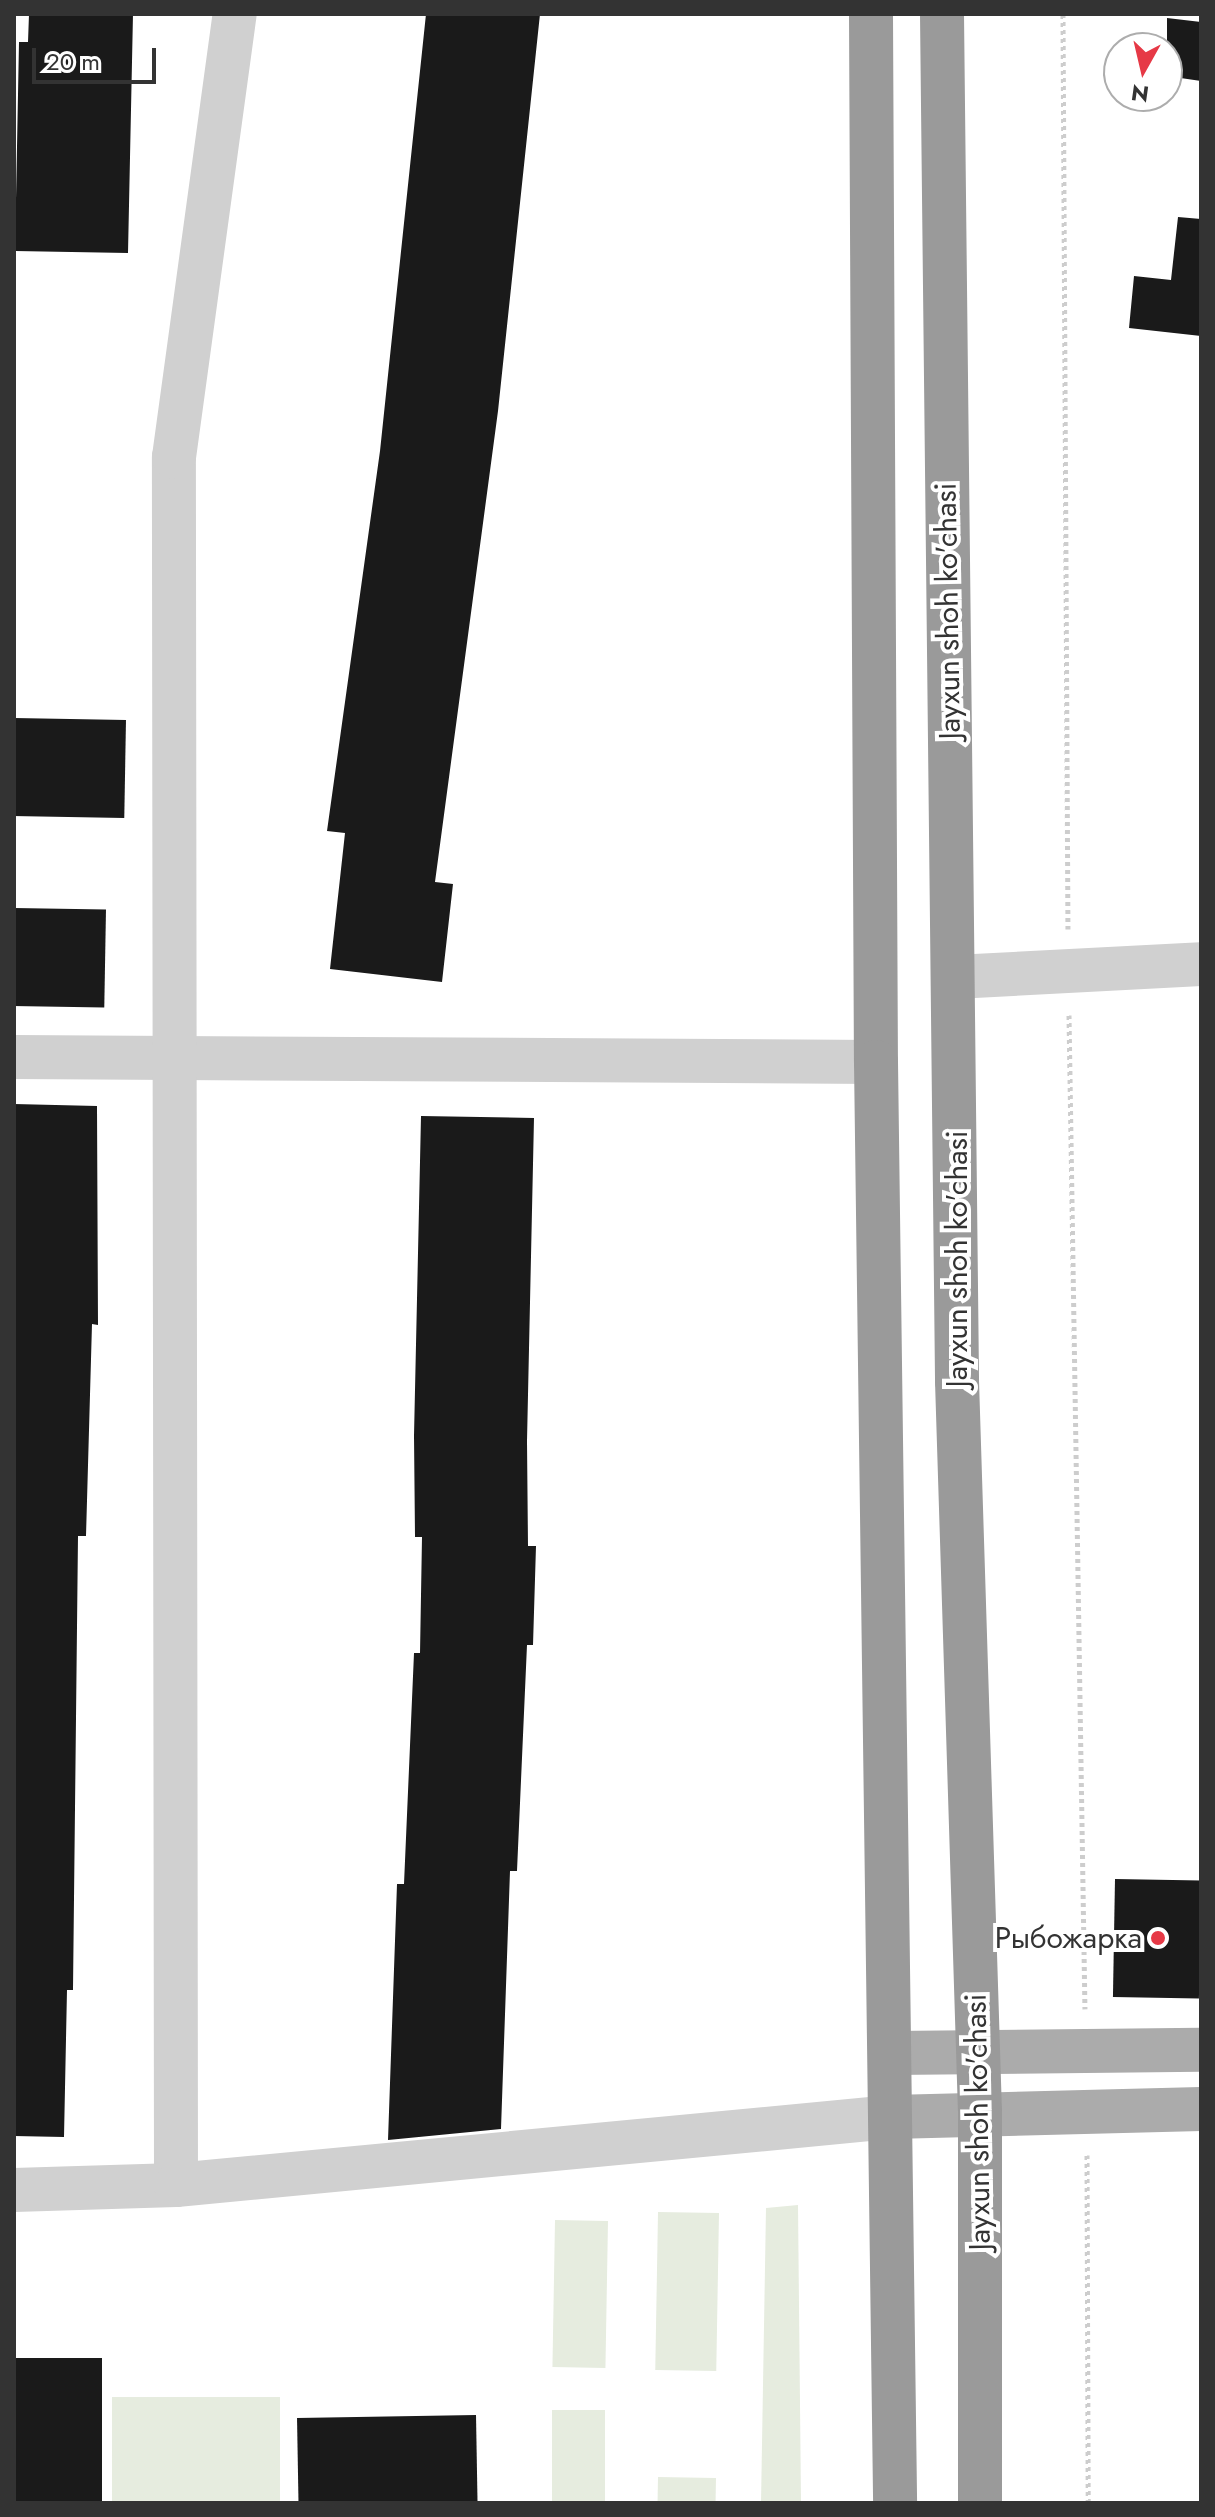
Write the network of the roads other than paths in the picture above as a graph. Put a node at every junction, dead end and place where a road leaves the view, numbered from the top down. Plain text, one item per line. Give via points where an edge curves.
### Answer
1 (235, 14) edge
2 (871, 14) edge
3 (942, 14) edge
4 (1201, 964) edge
5 (955, 977) junction
6 (14, 1057) edge
7 (171, 1058) junction
8 (876, 1062) junction
9 (979, 2049) junction
10 (1201, 2050) edge
11 (892, 2053) junction
12 (1201, 2109) edge
13 (980, 2111) junction
14 (892, 2117) junction
15 (176, 2185) junction
16 (14, 2190) edge
17 (895, 2503) edge
18 (980, 2503) edge

1 - 7 street via 174,457
2 - 8 highway
3 - 5 highway, Jayxun shoh ko'chasi
4 - 5 street
5 - 9 highway, Jayxun shoh ko'chasi via 957,1381
6 - 7 street
7 - 8 street
7 - 15 street
8 - 11 highway
9 - 10 main road
9 - 11 main road
9 - 13 highway, Jayxun shoh ko'chasi
11 - 14 highway
12 - 13 main road
13 - 14 main road
13 - 18 highway, Jayxun shoh ko'chasi
14 - 15 street
14 - 17 highway
15 - 16 street

